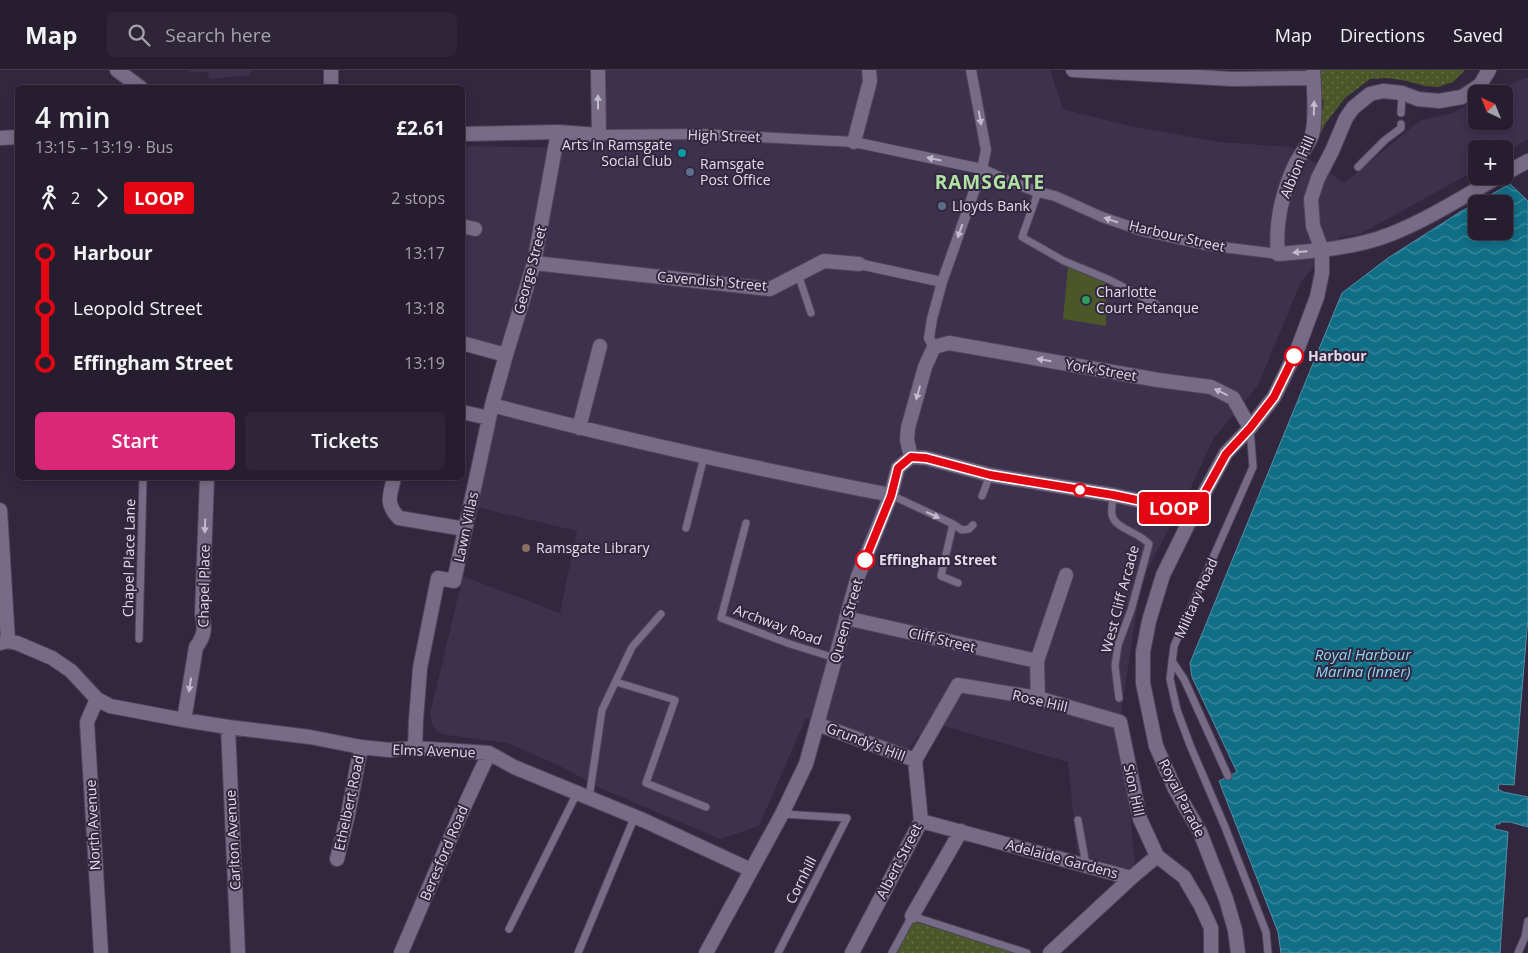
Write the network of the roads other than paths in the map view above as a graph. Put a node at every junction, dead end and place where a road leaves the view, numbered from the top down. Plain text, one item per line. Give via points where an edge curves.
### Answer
1 (117, 70) edge
2 (331, 70) edge
3 (598, 70) edge
4 (869, 70) edge
5 (971, 70) edge
6 (1073, 70) edge
7 (1489, 70) edge
8 (1232, 74) edge
9 (1313, 74) edge
10 (137, 85) edge
11 (331, 85) edge
12 (1402, 93) junction
13 (1402, 113) dead end
14 (1402, 124) dead end
15 (558, 132) junction
16 (465, 134) edge
17 (599, 135) junction
18 (15, 137) edge
19 (0, 138) edge
20 (854, 142) junction
21 (1528, 161) edge
22 (1358, 167) dead end
23 (982, 169) junction
24 (1513, 169) edge
25 (1484, 185) edge
26 (1038, 192) junction
27 (1322, 250) junction
28 (1278, 254) junction
29 (534, 263) junction
30 (859, 264) joint
31 (798, 274) junction
32 (942, 282) junction
33 (1156, 304) dead end
34 (811, 313) dead end
35 (465, 344) edge
36 (600, 346) dead end
37 (934, 348) junction
38 (506, 355) junction
39 (491, 411) junction
40 (465, 412) edge
41 (579, 428) junction
42 (1250, 428) junction
43 (704, 457) junction
44 (911, 457) junction
45 (990, 475) junction
46 (143, 480) edge
47 (207, 480) edge
48 (394, 480) edge
49 (1113, 495) junction
50 (891, 496) junction
51 (982, 496) dead end
52 (0, 510) edge
53 (1194, 512) junction
54 (746, 523) dead end
55 (953, 524) junction
56 (973, 525) dead end
57 (686, 528) dead end
58 (465, 529) junction
59 (1, 536) edge
60 (1066, 575) dead end
61 (958, 584) dead end
62 (661, 614) dead end
63 (846, 618) junction
64 (140, 639) dead end
65 (4, 642) edge
66 (836, 658) junction
67 (1037, 661) junction
68 (1172, 661) junction
69 (616, 682) junction
70 (1038, 698) junction
71 (1119, 698) dead end
72 (97, 699) junction
73 (184, 720) junction
74 (1120, 722) joint
75 (818, 724) junction
76 (228, 727) junction
77 (361, 747) junction
78 (415, 748) junction
79 (489, 753) junction
80 (915, 760) junction
81 (1228, 776) dead end
82 (583, 795) junction
83 (706, 807) dead end
84 (782, 814) junction
85 (635, 816) junction
86 (1078, 820) dead end
87 (921, 821) junction
88 (961, 831) junction
89 (1156, 856) junction
90 (337, 859) dead end
91 (1086, 865) junction
92 (751, 870) junction
93 (1132, 878) junction
94 (912, 916) junction
95 (1528, 921) edge
96 (509, 930) dead end
97 (1527, 938) edge
98 (101, 953) edge
99 (238, 953) edge
100 (401, 953) edge
101 (578, 953) edge
102 (706, 953) edge
103 (778, 953) edge
104 (852, 953) edge
105 (892, 953) edge
106 (1027, 953) edge
107 (1050, 953) edge
108 (1211, 953) edge
109 (1238, 953) edge
110 (1268, 953) edge
111 (1518, 953) edge

1 - 10 street
2 - 11 street
17 -> 3 street
4 - 20 street via 870,81
5 -> 23 street via 986,150
6 - 8 street
7 - 12 street via 1480,85 1462,97 1439,101
8 - 9 street
28 -> 9 street, Albion Hill via 1276,232 1281,204 1293,168 1312,134
12 - 13 lane
12 - 27 street via 1383,91 1370,94 1346,118 1311,200 1313,226
14 - 22 lane
15 - 16 street, High Street
15 - 17 street, High Street
15 - 29 street, George Street
17 - 20 street, High Street via 702,134
18 - 19 street
23 -> 20 street, High Street
21 - 24 street
23 - 26 street, Harbour Street
23 -> 32 street
25 - 27 street, Harbour Street via 1426,219 1389,235
28 -> 26 street, Harbour Street via 1206,245 1143,231
26 - 33 lane via 1022,237 1064,261
27 -> 28 street, Harbour Street
27 - 42 street via 1317,297 1298,348 1274,397
29 - 31 street, Cavendish Street via 770,289
29 - 38 street, George Street
30 - 31 street, Cavendish Street via 824,261
30 - 32 street, Cavendish Street
31 - 34 lane
32 - 37 street via 929,338
35 - 38 street
36 - 41 street
42 -> 37 street, York Street via 1233,398 1211,387 949,343
37 -> 44 street via 925,367 908,428
38 - 39 street, George Street
39 - 40 street
39 - 41 street
39 - 58 street, Lawn Villas
41 - 43 street
42 - 53 street, Royal Parade via 1226,454
42 - 68 lane, Military Road via 1253,467 1174,646
43 - 50 street
43 - 57 lane
44 - 45 street
44 - 50 street, Queen Street via 898,468
45 - 49 street
45 - 51 lane
46 - 64 lane, Chapel Place Lane
47 -> 73 street, Chapel Place via 203,639 196,647
48 - 58 street via 389,501 399,518
49 - 53 street
49 - 71 lane, West Cliff Arcade via 1112,515 1116,524 1144,538 1148,544 1118,645 1115,666
50 -> 55 lane
50 - 63 street, Queen Street via 858,576
52 - 59 street
53 - 109 street, Royal Parade via 1156,595 1144,652 1143,683 1156,746 1175,789 1200,832 1226,899
54 - 66 lane, Archway Road via 721,618
55 - 56 lane via 962,530
55 - 61 lane via 941,576
58 - 78 street, Lawn Villas via 454,581 438,578 420,668
59 - 65 street
60 - 67 street
62 - 69 lane via 632,647
63 - 66 street, Queen Street
63 - 67 street, Cliff Street
65 - 72 street via 33,648 52,658 71,671
66 - 75 street, Queen Street
67 - 70 street
68 - 81 lane via 1184,679
68 - 110 lane, Military Road via 1170,679 1177,710 1266,932
69 - 82 lane via 602,710
69 - 83 lane via 675,700 646,782
70 - 74 street, Rose Hill
70 - 80 street, Rose Hill via 958,685
72 - 73 street, Elms Avenue via 110,706
72 - 98 street, North Avenue via 87,722
73 - 76 street, Elms Avenue
74 - 89 street, Sion Hill via 1140,819
75 - 80 street, Grundy's Hill
75 - 84 street, Queen Street via 806,764
76 - 77 street, Elms Avenue
76 - 99 street, Carlton Avenue
77 - 78 street, Elms Avenue
77 - 90 street, Ethelbert Road
78 - 79 street, Elms Avenue
79 - 82 street, Elms Avenue via 514,767
79 - 100 street, Beresford Road
80 - 87 street, Albert Street
82 - 85 street, Elms Avenue
82 - 96 lane
84 - 92 street, Queen Street
84 - 103 lane, Cornhill via 847,818
85 - 92 street, Elms Avenue
85 - 101 lane
86 - 91 lane
87 - 88 street, Adelaide Gardens
87 - 104 street, Albert Street
88 - 91 street, Adelaide Gardens
88 - 94 street
89 - 93 street, Adelaide Gardens
89 - 108 street via 1184,877 1201,906 1211,928
91 - 93 street, Adelaide Gardens
92 - 102 street, Queen Street
93 - 107 street
94 - 105 lane
94 - 106 lane
95 - 97 lane
97 - 111 lane

